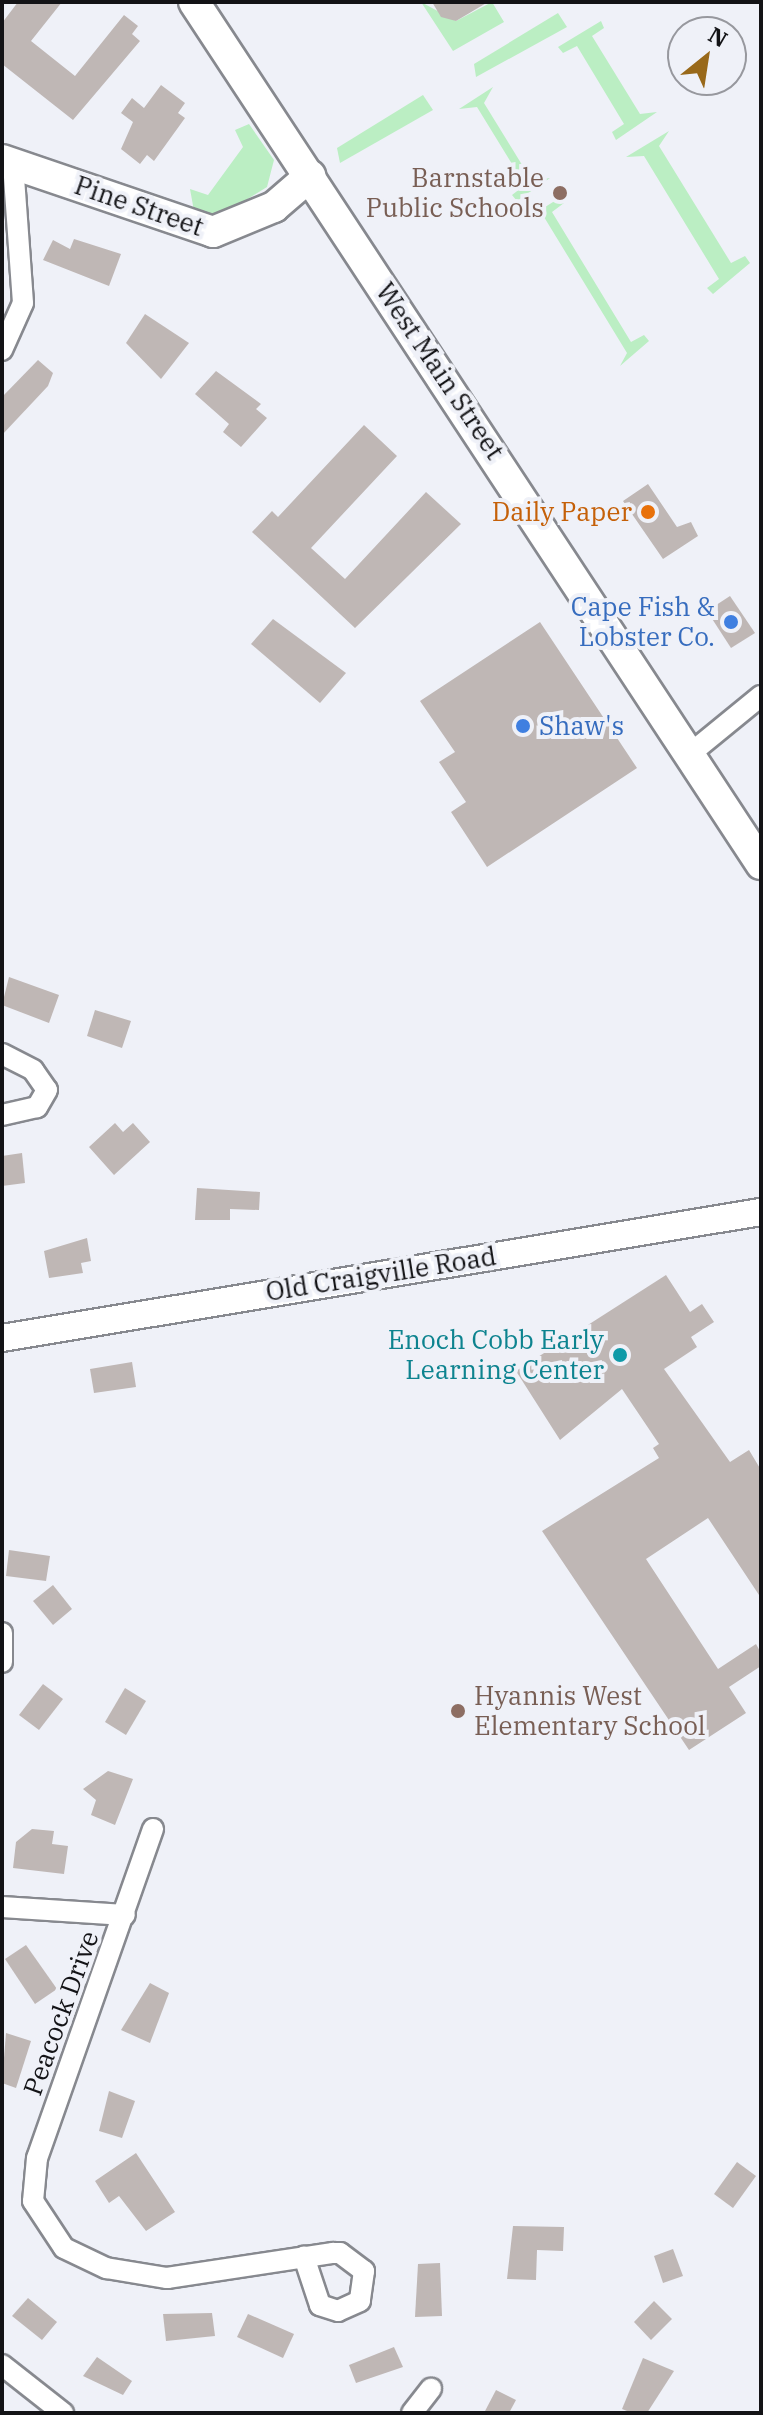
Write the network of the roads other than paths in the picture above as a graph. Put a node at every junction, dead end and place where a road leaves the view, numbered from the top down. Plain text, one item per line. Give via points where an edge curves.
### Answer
1 (194, 2) edge
2 (8, 162) edge
3 (310, 176) junction
4 (2, 350) edge
5 (761, 696) edge
6 (691, 753) junction
7 (761, 864) edge
8 (2, 1054) edge
9 (2, 1115) edge
10 (761, 1212) edge
11 (2, 1338) edge
12 (2, 1633) edge
13 (2, 1662) edge
14 (153, 1829) dead end
15 (2, 1907) edge
16 (125, 1915) junction
17 (304, 2257) dead end
18 (2, 2365) edge
19 (431, 2389) dead end
20 (63, 2413) edge
21 (412, 2413) edge

1 - 3 main road, West Main Street
2 - 3 main road, Pine Street via 213,232 274,207
2 - 4 street via 23,303
3 - 6 main road, West Main Street
5 - 6 street
6 - 7 main road, West Main Street
8 - 9 street via 33,1070 47,1090 37,1107
10 - 11 street, Old Craigville Road
12 - 13 street
14 - 16 street, Peacock Drive
15 - 16 street
16 - 17 street, Peacock Drive via 37,2158 37,2213 64,2248 146,2277
18 - 20 street
19 - 21 street

